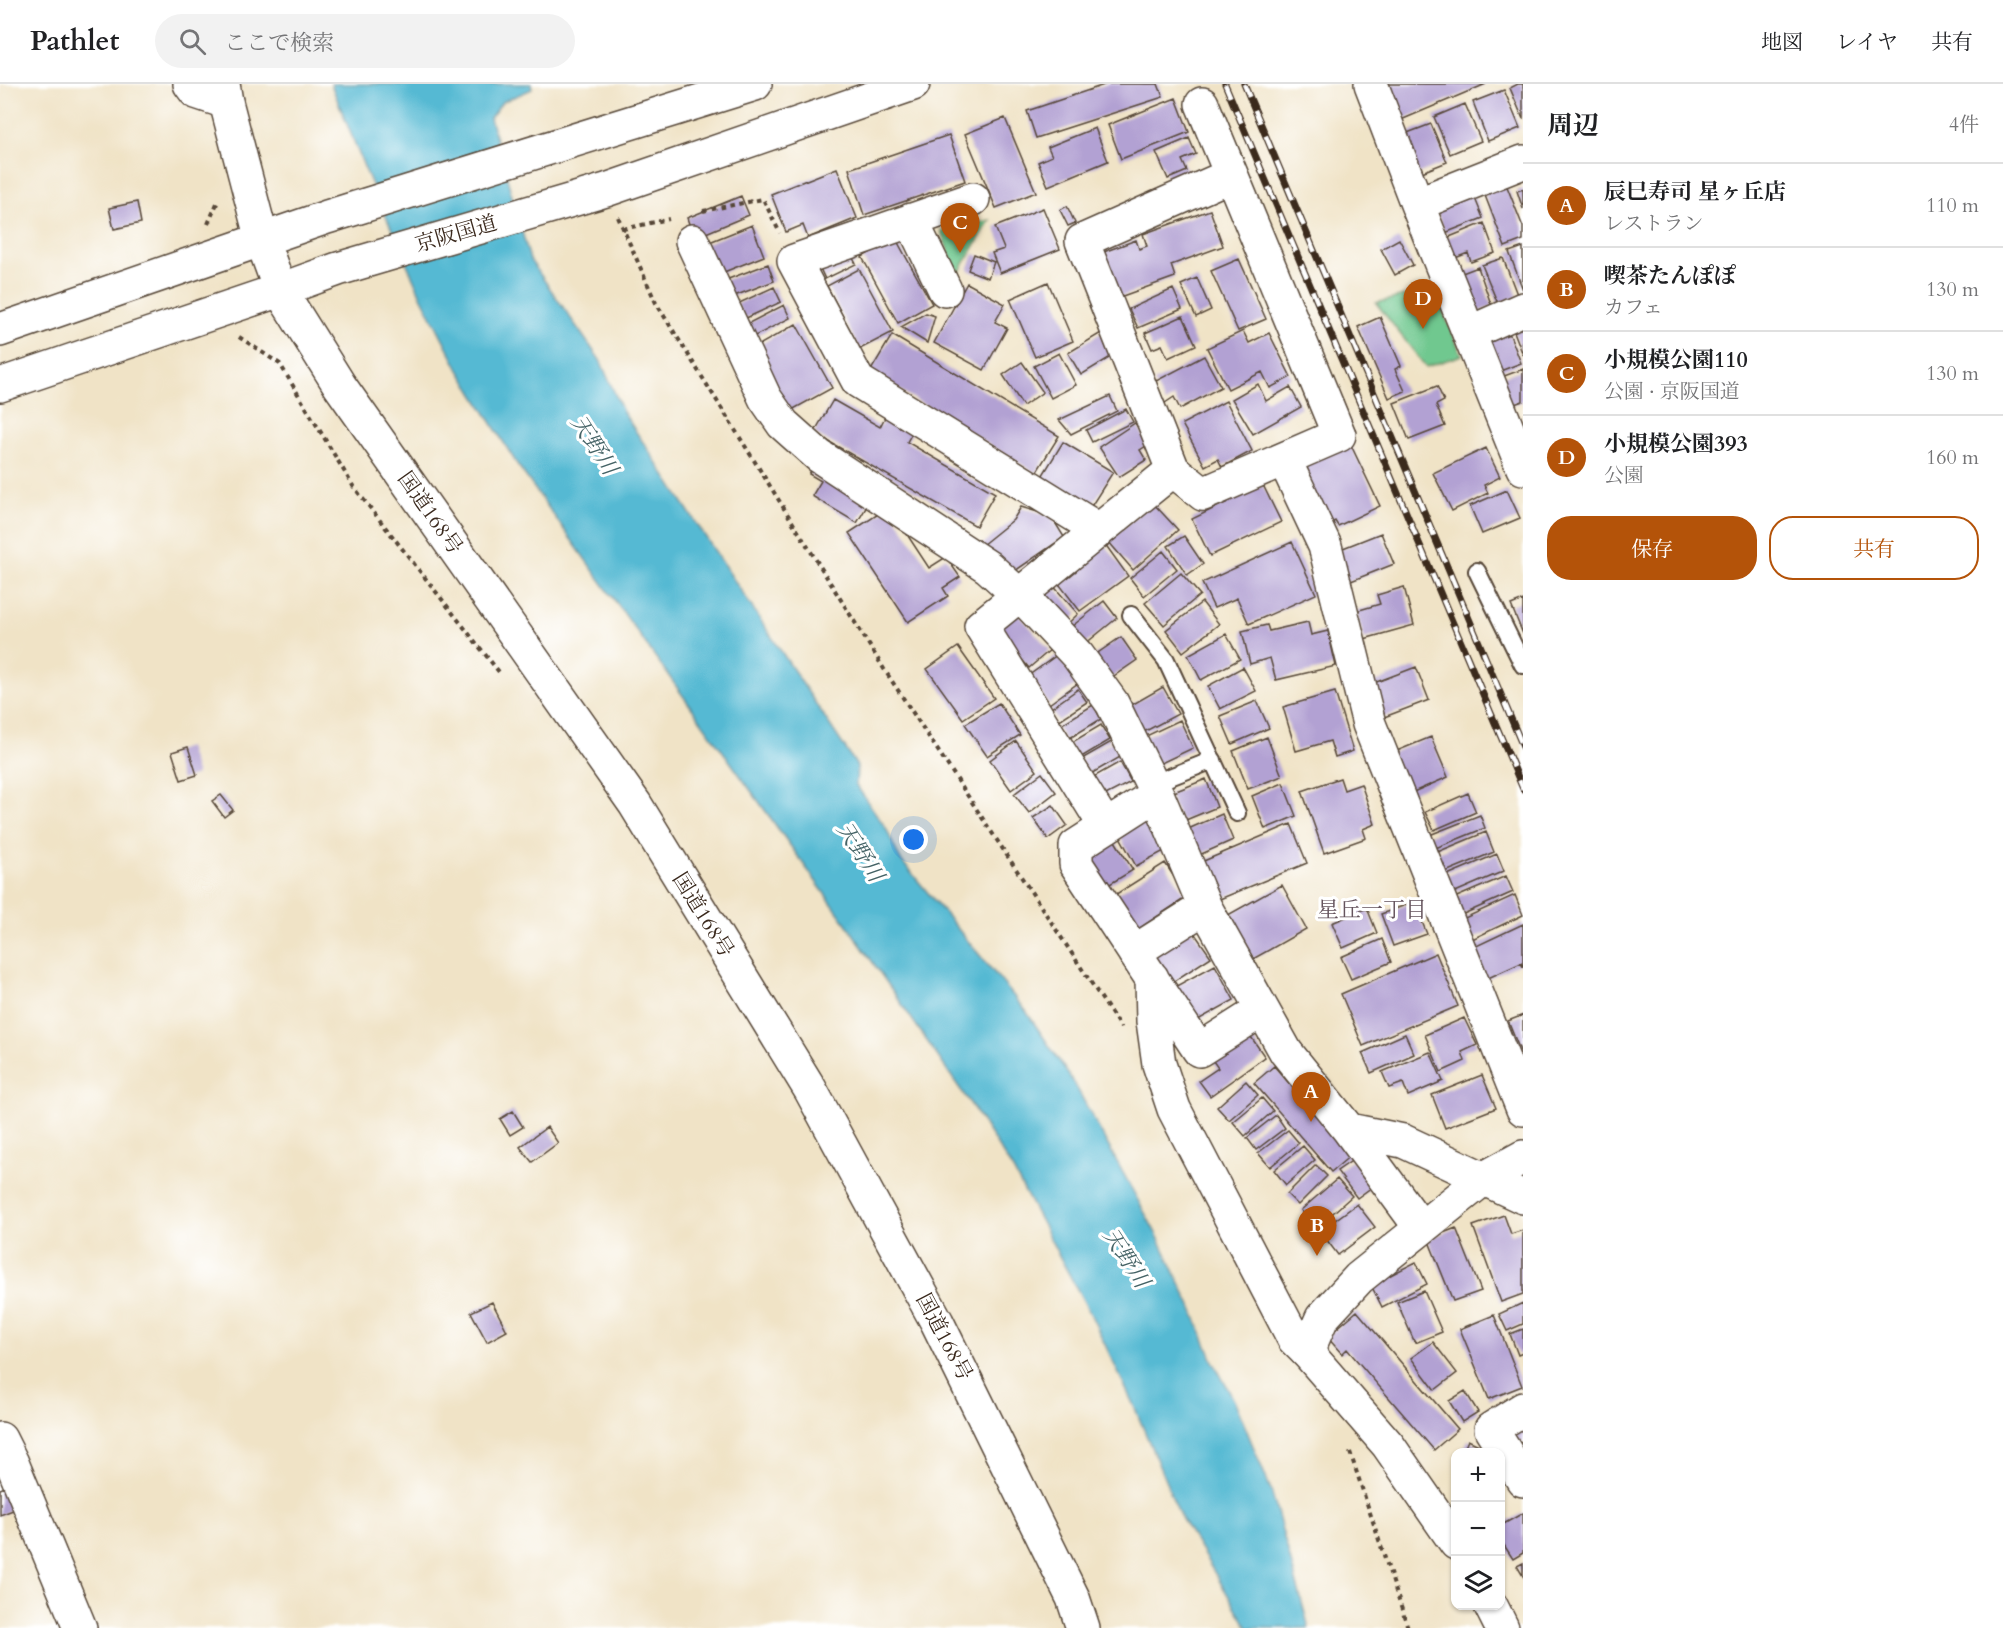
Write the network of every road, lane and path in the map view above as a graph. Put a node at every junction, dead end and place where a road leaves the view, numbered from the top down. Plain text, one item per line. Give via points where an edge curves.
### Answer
1 (190, 84) edge
2 (755, 84) edge
3 (913, 84) edge
4 (1371, 84) edge
5 (224, 93) edge
6 (1202, 104) dead end
7 (1523, 162) edge
8 (1231, 175) junction
9 (973, 199) dead end
10 (611, 202) junction
11 (1417, 204) junction
12 (911, 220) junction
13 (686, 224) junction
14 (623, 229) junction
15 (262, 240) junction
16 (794, 261) junction
17 (280, 290) junction
18 (945, 290) dead end
19 (1523, 309) edge
20 (0, 330) edge
21 (1469, 333) junction
22 (238, 336) dead end
23 (0, 385) edge
24 (1284, 459) junction
25 (1523, 468) edge
26 (1173, 470) junction
27 (1099, 530) junction
28 (1477, 571) dead end
29 (1018, 595) junction
30 (1131, 615) dead end
31 (1523, 665) edge
32 (502, 675) dead end
33 (1213, 760) junction
34 (1154, 789) junction
35 (1237, 813) dead end
36 (1106, 827) junction
37 (1205, 907) junction
38 (1134, 952) junction
39 (1152, 978) junction
40 (1262, 1010) junction
41 (1159, 1064) junction
42 (1523, 1108) edge
43 (1349, 1130) junction
44 (1523, 1157) edge
45 (1484, 1179) junction
46 (1523, 1197) edge
47 (1421, 1228) junction
48 (1307, 1352) junction
49 (1523, 1409) edge
50 (0, 1438) edge
51 (1347, 1444) dead end
52 (1523, 1480) edge
53 (1451, 1537) edge
54 (1493, 1610) edge
55 (80, 1628) edge
56 (1083, 1628) edge
57 (1408, 1628) edge
58 (1502, 1628) edge

1 - 5 main road via 196,92
2 - 15 main road
3 - 10 main road, 京阪国道
4 - 11 main road
5 - 15 main road, 国道168号
6 - 8 main road
7 - 11 main road
8 - 24 main road via 1339,435
8 - 26 main road via 1082,242
9 - 12 main road
10 - 14 path
10 - 17 main road, 京阪国道 via 338,268
11 - 21 main road
12 - 16 main road
12 - 18 main road
13 - 14 path
13 - 16 path via 763,199
13 - 29 main road via 765,398 783,424 819,456 988,567
14 - 41 path via 656,303 884,669 1140,1056
15 - 17 main road, 国道168号
15 - 20 main road
16 - 27 main road via 858,381
17 - 23 main road, 京阪国道
17 - 56 main road, 国道168号 via 340,386 634,804 810,1089 937,1322
19 - 21 main road
21 - 25 main road
22 - 32 path via 280,364 353,486
24 - 26 main road via 1203,494
24 - 42 main road via 1325,546 1369,724
26 - 27 main road
27 - 29 main road
28 - 31 lane
29 - 34 main road via 1078,656 1112,703
29 - 36 main road via 981,626
30 - 33 lane via 1166,660
33 - 34 lane
33 - 35 lane
34 - 36 main road
34 - 37 main road
36 - 38 main road via 1076,846 1076,864
37 - 38 main road
37 - 40 main road
38 - 39 main road
39 - 40 main road via 1200,1050
39 - 41 main road
40 - 43 main road via 1286,1052
41 - 48 main road via 1174,1110 1294,1339
43 - 45 main road via 1403,1141
43 - 47 main road
44 - 45 main road
45 - 46 main road
45 - 47 main road
47 - 48 main road via 1359,1278 1322,1318
48 - 53 main road via 1388,1445
49 - 52 main road via 1491,1428
50 - 55 main road
51 - 57 path
54 - 58 main road

